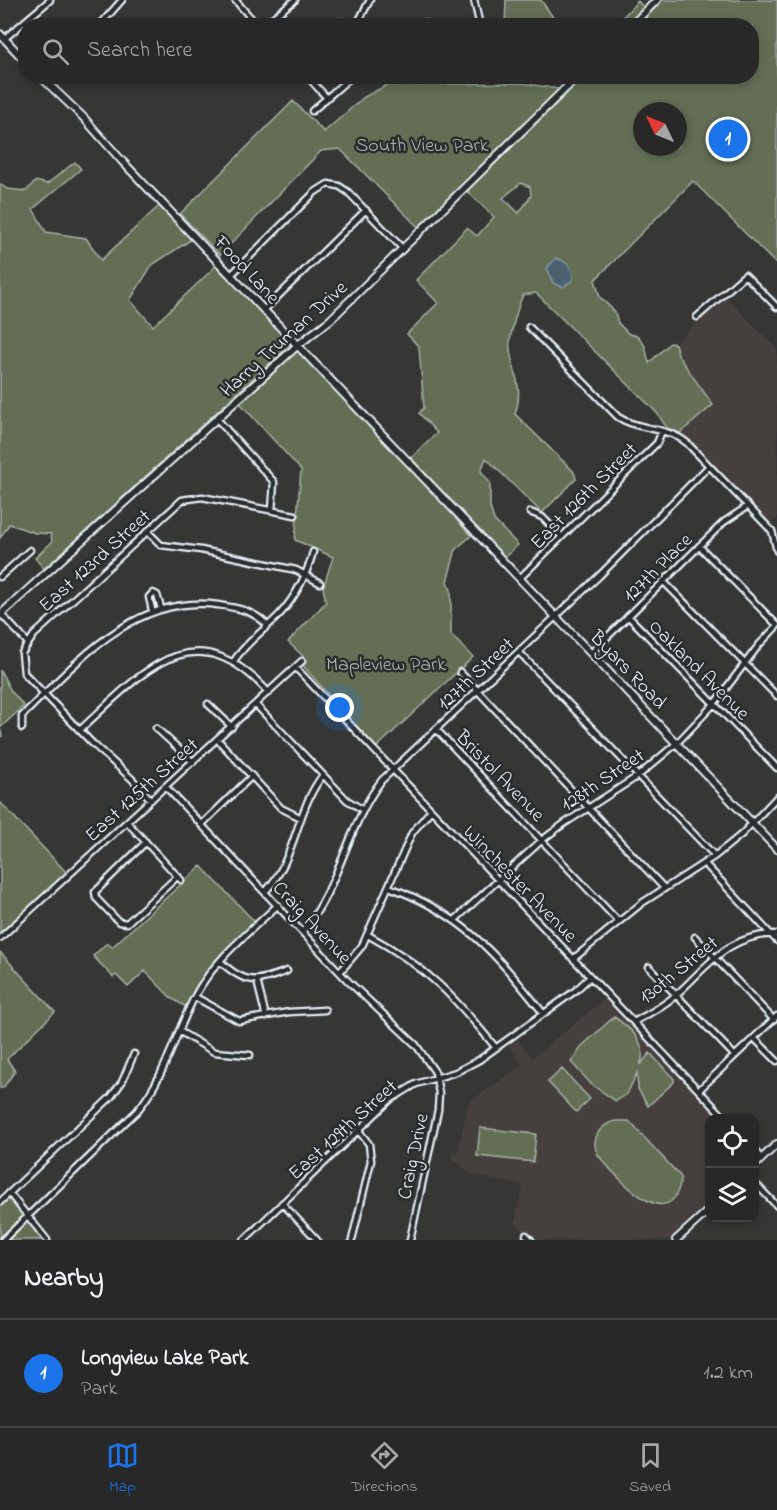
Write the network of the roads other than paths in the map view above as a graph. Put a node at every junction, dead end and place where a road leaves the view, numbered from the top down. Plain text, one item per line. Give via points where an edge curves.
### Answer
1 (50, 0) edge
2 (122, 0) edge
3 (235, 0) edge
4 (295, 0) edge
5 (370, 0) edge
6 (474, 0) edge
7 (657, 0) edge
8 (27, 18) edge
9 (106, 18) edge
10 (252, 18) edge
11 (271, 18) edge
12 (360, 18) edge
13 (478, 18) edge
14 (639, 18) edge
15 (18, 25) edge
16 (2, 37) edge
17 (18, 54) edge
18 (48, 84) edge
19 (314, 84) edge
20 (343, 84) edge
21 (570, 84) edge
22 (327, 98) junction
23 (312, 111) dead end
24 (366, 210) junction
25 (403, 249) junction
26 (231, 275) junction
27 (777, 307) edge
28 (264, 310) junction
29 (697, 317) dead end
30 (529, 327) dead end
31 (298, 345) junction
32 (217, 419) junction
33 (662, 431) junction
34 (709, 466) junction
35 (748, 506) junction
36 (272, 510) junction
37 (457, 511) joint
38 (530, 512) dead end
39 (295, 514) dead end
40 (148, 532) junction
41 (562, 537) junction
42 (699, 546) junction
43 (30, 550) dead end
44 (777, 550) edge
45 (313, 552) dead end
46 (305, 573) junction
47 (0, 577) edge
48 (520, 578) junction
49 (663, 581) junction
50 (320, 583) dead end
51 (161, 608) junction
52 (152, 610) junction
53 (1, 612) edge
54 (628, 616) junction
55 (556, 617) junction
56 (267, 625) junction
57 (777, 626) edge
58 (27, 642) junction
59 (519, 652) junction
60 (591, 653) junction
61 (234, 661) junction
62 (302, 661) dead end
63 (744, 663) junction
64 (296, 668) junction
65 (460, 672) dead end
66 (478, 691) junction
67 (269, 693) junction
68 (45, 694) junction
69 (777, 696) edge
70 (208, 704) dead end
71 (714, 704) junction
72 (256, 705) junction
73 (232, 727) junction
74 (22, 728) dead end
75 (156, 728) dead end
76 (436, 729) junction
77 (80, 730) junction
78 (218, 740) junction
79 (677, 743) junction
80 (193, 762) junction
81 (777, 768) edge
82 (392, 769) junction
83 (323, 775) junction
84 (252, 776) junction
85 (638, 776) junction
86 (166, 787) junction
87 (777, 797) edge
88 (152, 800) junction
89 (589, 807) junction
90 (363, 810) junction
91 (431, 810) junction
92 (301, 818) junction
93 (127, 822) junction
94 (753, 823) junction
95 (201, 825) junction
96 (542, 840) junction
97 (146, 842) junction
98 (777, 849) edge
99 (715, 856) junction
100 (705, 864) junction
101 (498, 880) junction
102 (389, 887) junction
103 (664, 888) junction
104 (265, 892) junction
105 (278, 905) junction
106 (456, 919) junction
107 (618, 921) junction
108 (303, 931) junction
109 (770, 934) junction
110 (777, 934) edge
111 (368, 935) junction
112 (695, 937) dead end
113 (0, 938) edge
114 (777, 941) edge
115 (714, 957) junction
116 (574, 958) junction
117 (220, 961) junction
118 (649, 967) dead end
119 (287, 971) dead end
120 (340, 972) junction
121 (590, 977) junction
122 (257, 981) junction
123 (676, 995) junction
124 (195, 997) junction
125 (325, 1010) dead end
126 (543, 1014) junction
127 (266, 1017) junction
128 (775, 1018) edge
129 (634, 1022) junction
130 (179, 1031) junction
131 (754, 1038) junction
132 (496, 1048) junction
133 (134, 1054) dead end
134 (250, 1055) dead end
135 (735, 1056) junction
136 (777, 1061) edge
137 (437, 1077) junction
138 (699, 1090) junction
139 (721, 1114) edge
140 (358, 1130) junction
141 (777, 1144) edge
142 (759, 1156) edge
143 (762, 1159) junction
144 (759, 1162) edge
145 (759, 1187) edge
146 (9, 1193) junction
147 (0, 1202) edge
148 (282, 1203) junction
149 (777, 1206) edge
150 (705, 1214) edge
151 (29, 1215) junction
152 (526, 1235) dead end
153 (3, 1240) edge
154 (47, 1240) edge
155 (244, 1240) edge
156 (317, 1240) edge
157 (352, 1240) edge
158 (410, 1240) edge
159 (531, 1240) edge
160 (676, 1240) edge

1 - 8 street
2 - 9 street
3 - 10 street
4 - 11 street
5 - 12 street
6 - 13 street
7 - 14 street
15 - 16 street
16 - 17 street
18 - 26 street, Food Lane
19 - 22 street
20 - 22 street
21 - 25 street, Harry Truman Drive
22 - 23 street
24 - 25 street
24 - 26 street via 348,192 332,184 315,192
24 - 28 street
25 - 31 street, Harry Truman Drive via 330,320
26 - 28 street, Food Lane
27 - 29 street via 745,275
28 - 31 street, Food Lane
30 - 33 street via 618,417
31 - 32 street, Harry Truman Drive
31 - 37 street, Food Lane
32 - 36 street via 273,482
32 - 53 street, Harry Truman Drive
33 - 34 street via 681,438
33 - 41 street, East 126th Street via 657,442
34 - 35 street
34 - 55 street, 127th Street
35 - 42 street, 127th Place
35 - 44 street via 772,531
36 - 39 street
36 - 40 street, East 123rd Street via 202,496 182,500
37 - 48 street, Byars Road
38 - 41 street via 542,517
40 - 46 street via 161,545
40 - 58 street, East 123rd Street
41 - 48 street, East 126th Street
42 - 49 street, 127th Place
42 - 57 street
43 - 47 street
45 - 46 street
46 - 50 street
46 - 56 street via 288,604
48 - 55 street, Byars Road
49 - 54 street, 127th Place
49 - 63 street
51 - 52 street
51 - 52 street via 153,593 149,597
51 - 56 street via 195,604 242,609
52 - 68 street via 114,631
53 - 58 street
54 - 60 street, 127th Place
54 - 71 street, Oakland Avenue
55 - 59 street, 127th Street
55 - 60 street, Byars Road
56 - 61 street
57 - 63 street, 128th Street
58 - 68 street via 22,653 24,673
59 - 66 street, 127th Street
59 - 85 street
60 - 79 street, Byars Road
61 - 67 street
61 - 77 street via 197,653 160,661 142,672
62 - 64 street, East 125th Street
63 - 69 street
63 - 71 street, 128th Street
64 - 67 street, East 125th Street
64 - 82 street, Winchester Avenue
65 - 66 street
66 - 76 street, 127th Street
66 - 89 street
67 - 72 street, East 125th Street
68 - 74 street via 22,716
68 - 77 street
70 - 73 street
71 - 79 street, 128th Street
71 - 81 street, Oakland Avenue
72 - 73 street, East 125th Street
72 - 83 street
73 - 78 street, East 125th Street
75 - 80 street
76 - 82 street, 127th Street
76 - 96 street, Bristol Avenue
77 - 88 street
78 - 80 street, East 125th Street
78 - 84 street
79 - 85 street, 128th Street
79 - 94 street, Byars Road
80 - 86 street, East 125th Street
82 - 90 street, 127th Street
82 - 91 street, Winchester Avenue
83 - 90 street via 347,801
83 - 92 street
84 - 92 street via 281,807
84 - 95 street
85 - 89 street, 128th Street
85 - 99 street
86 - 88 street, East 125th Street
86 - 95 street, Craig Avenue
87 - 94 street
88 - 93 street, East 125th Street
89 - 96 street, 128th Street
89 - 103 street
90 - 108 street, 127th Street via 320,907
91 - 101 street, Winchester Avenue
91 - 102 street via 412,833
92 - 104 street via 286,865
93 - 97 street
93 - 113 street, East 125th Street
94 - 98 street, Byars Road
94 - 99 street
95 - 104 street, Craig Avenue
96 - 101 street, 128th Street
96 - 107 street, Bristol Avenue
97 - 97 street via 180,878 124,925 96,898 95,892
99 - 100 street
100 - 103 street
100 - 109 street
101 - 106 street, 128th Street
101 - 116 street, Winchester Avenue
102 - 106 street
102 - 111 street
103 - 107 street
104 - 105 street, Craig Avenue
105 - 108 street, Craig Avenue
105 - 117 street
106 - 126 street via 504,964
107 - 116 street
108 - 120 street, Craig Avenue
109 - 110 street, 130th Street
109 - 114 street
109 - 115 street, 130th Street via 729,946
111 - 120 street
111 - 132 street via 436,979
112 - 115 street
115 - 123 street, 130th Street
115 - 128 street
116 - 121 street, Winchester Avenue
117 - 122 street via 237,976
117 - 124 street
118 - 123 street
119 - 122 street
120 - 137 street, Craig Avenue via 416,1045
121 - 126 street, East 129th Street
121 - 129 street, Winchester Avenue
122 - 127 street
123 - 129 street, 130th Street
123 - 135 street
124 - 127 street via 240,1021
124 - 130 street
125 - 127 street
126 - 132 street, East 129th Street
128 - 131 street
129 - 138 street, Winchester Avenue
130 - 134 street via 214,1052
130 - 151 street via 146,1101
131 - 135 street
131 - 136 street
132 - 137 street, East 129th Street via 469,1066
133 - 146 street via 111,1097
135 - 138 street
137 - 140 street, East 129th Street via 398,1094
137 - 158 street, Craig Drive via 438,1110
138 - 139 street, Winchester Avenue
140 - 148 street, East 129th Street
140 - 157 street via 369,1144 371,1161
141 - 143 street
142 - 143 street
143 - 144 street
145 - 149 street
146 - 147 street
146 - 151 street
148 - 155 street, East 129th Street
148 - 156 street
150 - 160 street
151 - 153 street
151 - 154 street
152 - 159 street

